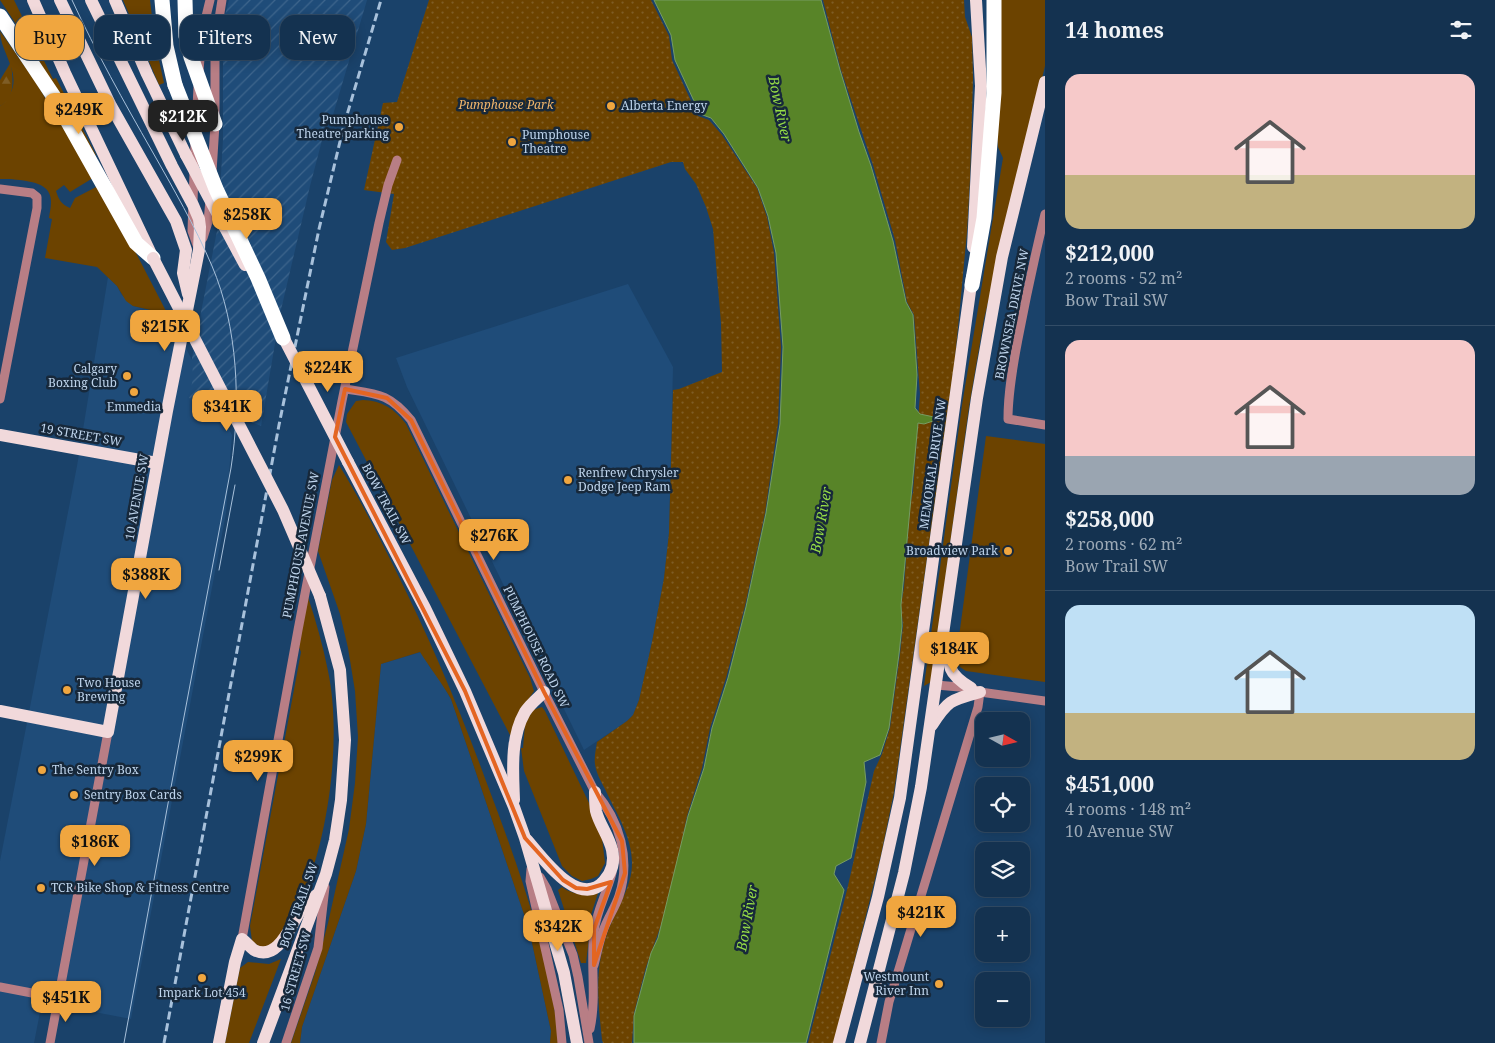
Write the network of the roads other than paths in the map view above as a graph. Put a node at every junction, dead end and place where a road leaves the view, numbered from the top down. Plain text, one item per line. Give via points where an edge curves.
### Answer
1 (33, 0) edge
2 (60, 0) edge
3 (91, 0) edge
4 (115, 0) edge
5 (162, 0) edge
6 (167, 0) edge
7 (185, 0) edge
8 (210, 0) edge
9 (222, 0) edge
10 (976, 0) edge
11 (994, 0) edge
12 (163, 15) edge
13 (167, 15) edge
14 (0, 16) edge
15 (169, 60) edge
16 (198, 80) junction
17 (1045, 82) edge
18 (215, 124) junction
19 (397, 160) dead end
20 (172, 166) junction
21 (195, 166) junction
22 (0, 189) edge
23 (193, 205) junction
24 (1045, 214) edge
25 (176, 221) junction
26 (200, 228) junction
27 (153, 258) junction
28 (972, 286) junction
29 (189, 298) junction
30 (283, 338) junction
31 (345, 389) junction
32 (977, 398) junction
33 (0, 400) edge
34 (1045, 425) edge
35 (0, 435) edge
36 (157, 463) junction
37 (936, 686) junction
38 (975, 690) junction
39 (544, 692) junction
40 (1045, 701) edge
41 (0, 711) edge
42 (911, 725) junction
43 (930, 730) junction
44 (108, 732) junction
45 (595, 792) junction
46 (514, 807) junction
47 (525, 838) junction
48 (531, 862) junction
49 (613, 866) junction
50 (326, 874) junction
51 (318, 894) junction
52 (242, 939) junction
53 (594, 965) junction
54 (0, 987) edge
55 (58, 998) junction
56 (589, 1040) edge
57 (50, 1043) edge
58 (220, 1043) edge
59 (263, 1043) edge
60 (286, 1043) edge
61 (562, 1043) edge
62 (577, 1043) edge
63 (839, 1043) edge
64 (860, 1043) edge
65 (881, 1043) edge

1 - 27 main road, BOW TRAIL SW
2 - 25 main road via 111,106
3 - 20 main road, 10 AVENUE SW
4 - 30 main road, BOW TRAIL SW, bridge via 146,74 186,155
5 - 12 highway
6 - 13 highway
7 - 16 highway via 186,36
8 - 16 street via 202,33
9 - 18 street via 215,44
10 - 28 main road, MEMORIAL DRIVE NW via 981,86
11 - 28 highway via 993,102 984,218
14 - 27 highway via 54,97 136,243
15 - 30 highway, bridge via 175,85 216,189
16 - 18 highway
16 - 21 street
17 - 32 main road via 1002,257
18 - 26 street
19 - 31 street, PUMPHOUSE AVENUE SW via 379,224
20 - 21 main road via 181,170
20 - 23 main road, 10 AVENUE SW
21 - 23 street
22 - 33 street via 32,193 37,198
23 - 26 main road, 10 AVENUE SW
24 - 34 street, BROWNSEA DRIVE NW via 1013,363 1008,419
25 - 26 main road via 183,227
25 - 29 main road via 186,250 183,273
26 - 29 main road, 10 AVENUE SW
27 - 50 main road, BOW TRAIL SW, bridge via 283,510 320,596 340,670 346,740 341,800
28 - 42 main road, MEMORIAL DRIVE NW
29 - 36 main road, 10 AVENUE SW
30 - 46 main road, BOW TRAIL SW, bridge via 425,608 465,691
31 - 39 street, PUMPHOUSE ROAD SW via 387,398 411,420
31 - 52 street, PUMPHOUSE AVENUE SW
32 - 37 main road
32 - 38 main road via 974,473 949,655 952,672
35 - 36 main road, 19 STREET SW
36 - 44 main road, 10 AVENUE SW
37 - 38 street
37 - 42 main road via 923,696
37 - 43 main road
38 - 40 street
38 - 43 main road via 947,704
38 - 65 street via 978,707 890,1002
39 - 45 street, PUMPHOUSE ROAD SW
39 - 46 main road via 526,710 518,728 512,768
41 - 44 main road
42 - 63 main road, MEMORIAL DRIVE NW via 900,798 878,897
43 - 64 main road via 904,872
44 - 55 street, 10 AVENUE SW
45 - 49 main road via 596,811 612,850
45 - 53 street, PUMPHOUSE ROAD SW via 604,802 622,841 625,873
46 - 47 main road, BOW TRAIL SW
47 - 48 main road, BOW TRAIL SW
47 - 49 main road via 563,880 576,888 600,885 610,875
48 - 56 street via 547,889 573,955
48 - 61 street via 530,881 559,1010
48 - 62 main road, BOW TRAIL SW via 564,973
49 - 53 street via 594,929
50 - 51 main road, BOW TRAIL SW
50 - 60 street, 16 STREET SW via 318,948
51 - 52 main road via 304,906 284,939 269,952 254,949
51 - 59 main road, BOW TRAIL SW
52 - 58 main road
53 - 56 street
54 - 55 street
55 - 57 street, 10 AVENUE SW

